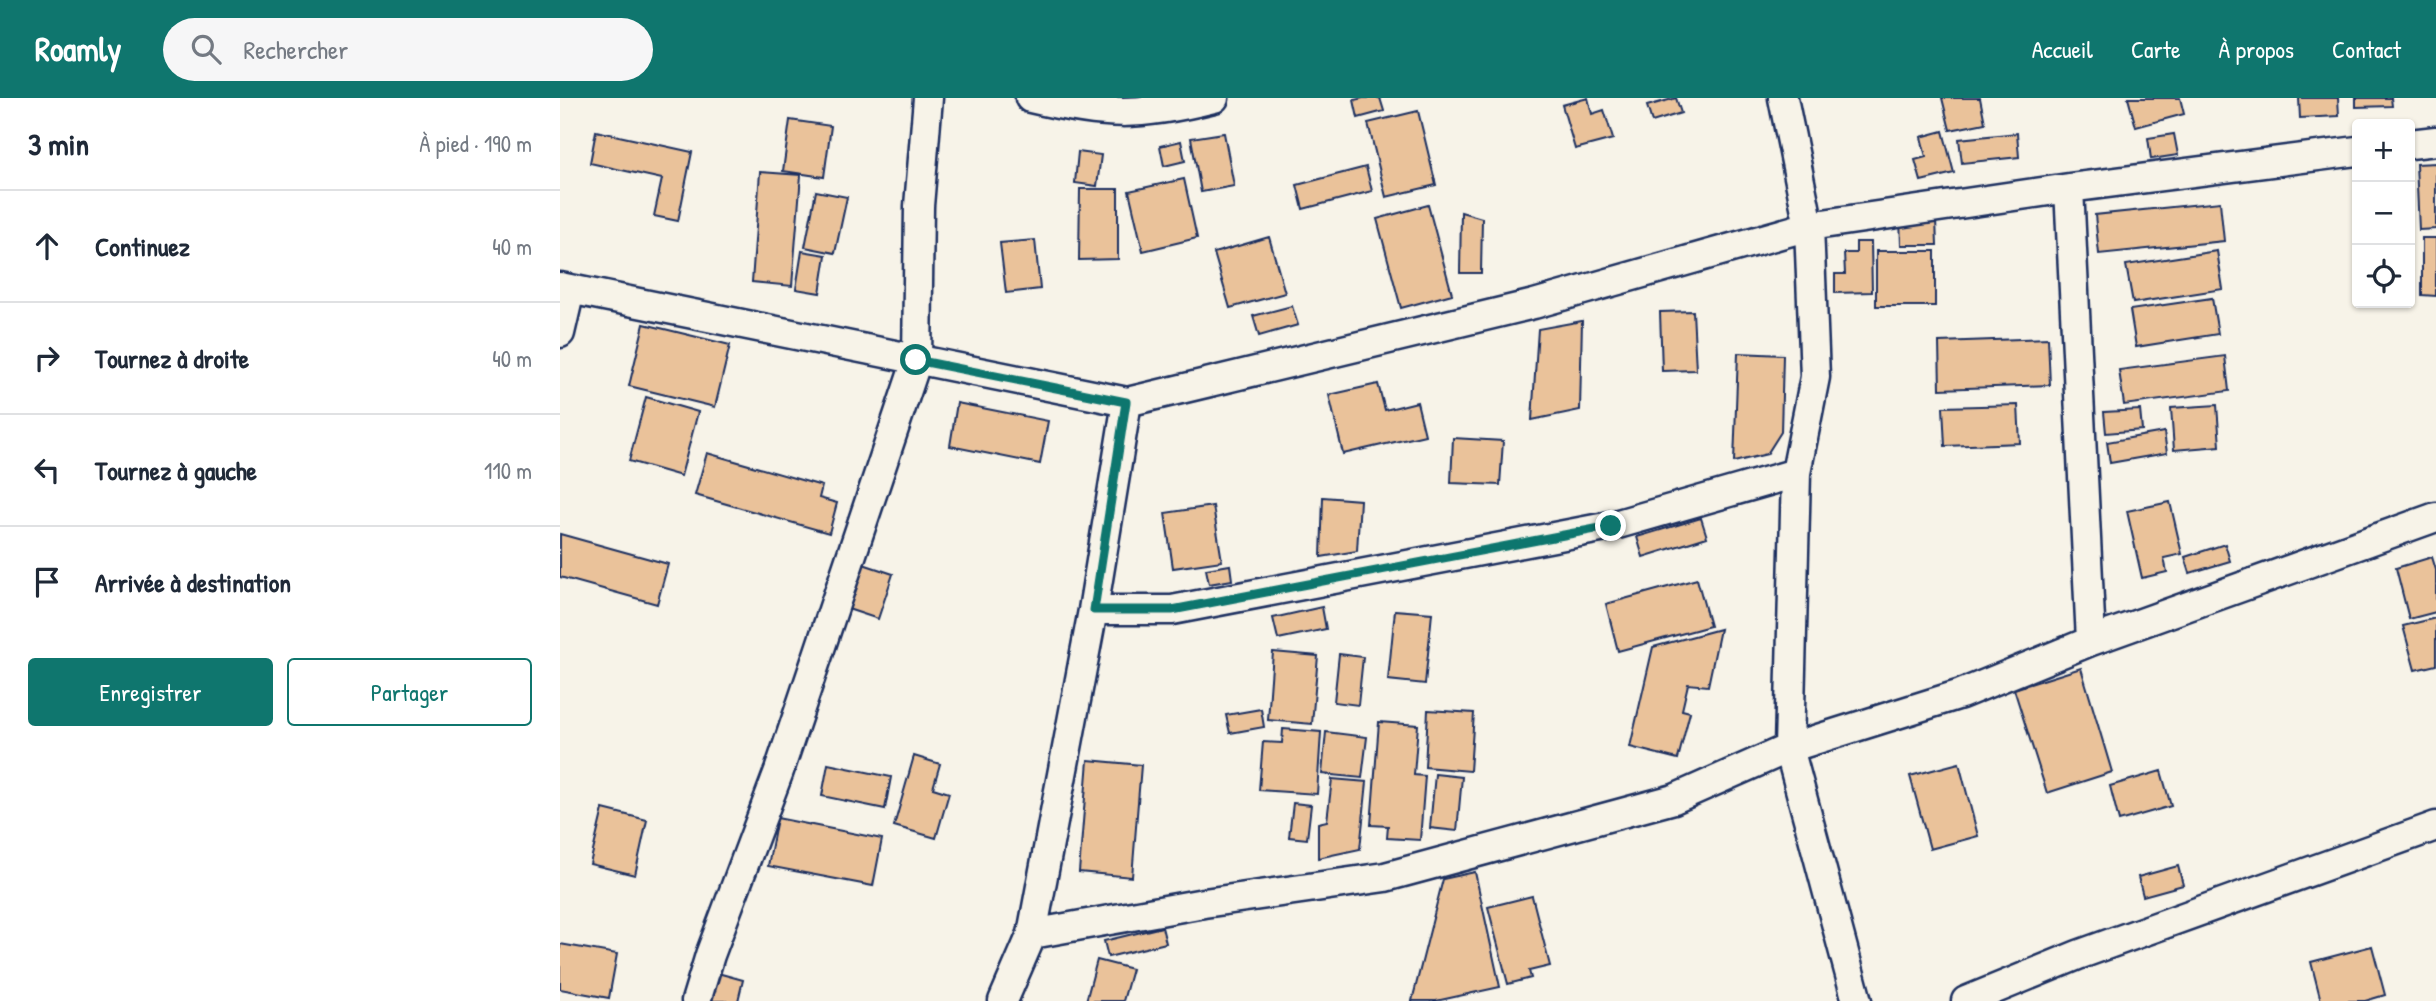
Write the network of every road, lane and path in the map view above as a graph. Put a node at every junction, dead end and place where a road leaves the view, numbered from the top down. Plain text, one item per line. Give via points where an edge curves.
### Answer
1 (928, 98) edge
2 (1030, 98) edge
3 (1214, 98) edge
4 (1783, 98) edge
5 (2436, 141) edge
6 (2415, 143) edge
7 (2352, 152) edge
8 (2069, 188) junction
9 (1808, 226) junction
10 (565, 288) edge
11 (560, 333) edge
12 (916, 360) junction
13 (1126, 402) junction
14 (1796, 473) junction
15 (2436, 517) edge
16 (1094, 610) junction
17 (2091, 641) junction
18 (1789, 748) junction
19 (2436, 826) edge
20 (1032, 934) junction
21 (695, 1001) edge
22 (1003, 1001) edge
23 (1857, 1001) edge
24 (1966, 1001) edge

1 - 12 street via 919,206
2 - 3 street via 1124,114 1162,111
4 - 9 street
5 - 6 street
7 - 8 street
8 - 9 street
8 - 17 street
9 - 13 street via 1534,304
9 - 14 street via 1815,377
10 - 11 street
10 - 12 street
12 - 13 street
12 - 21 street via 779,771
13 - 16 street
14 - 16 street via 1611,526 1172,610
14 - 18 street
15 - 17 street
16 - 20 street
17 - 18 street via 1961,694
18 - 20 street via 1674,799 1385,877
18 - 23 street
19 - 24 street via 2078,955
20 - 22 street

